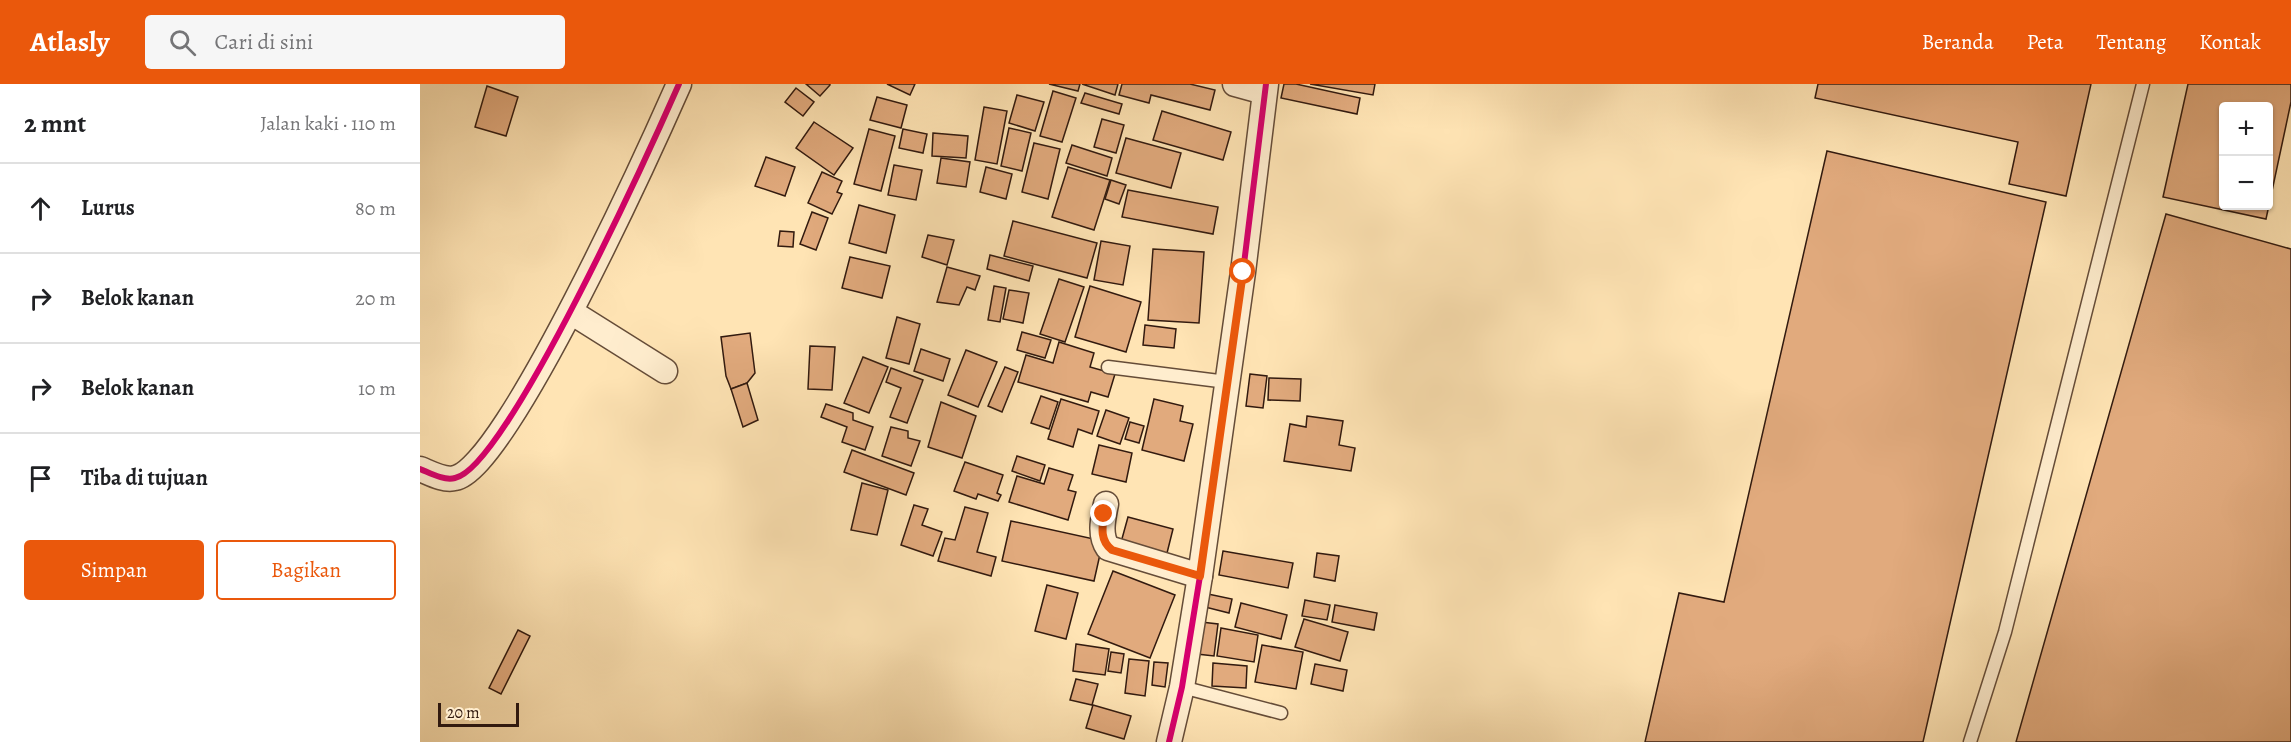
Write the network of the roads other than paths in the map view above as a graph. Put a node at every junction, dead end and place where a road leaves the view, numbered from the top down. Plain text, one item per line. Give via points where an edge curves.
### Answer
1 (679, 84) edge
2 (1235, 84) edge
3 (2144, 84) edge
4 (1265, 88) edge
5 (571, 312) junction
6 (1108, 368) dead end
7 (665, 371) dead end
8 (1227, 382) junction
9 (420, 469) edge
10 (1106, 504) dead end
11 (1200, 576) junction
12 (1182, 687) junction
13 (1281, 713) dead end
14 (1169, 742) edge
15 (1970, 742) edge

1 - 5 street
2 - 4 street
3 - 15 lane via 2008,621
4 - 8 street
5 - 7 street
5 - 9 street via 521,400 477,464 456,478 442,478
6 - 8 lane
8 - 11 street
10 - 11 street via 1102,528 1108,548
11 - 12 street
12 - 13 lane
12 - 14 street

